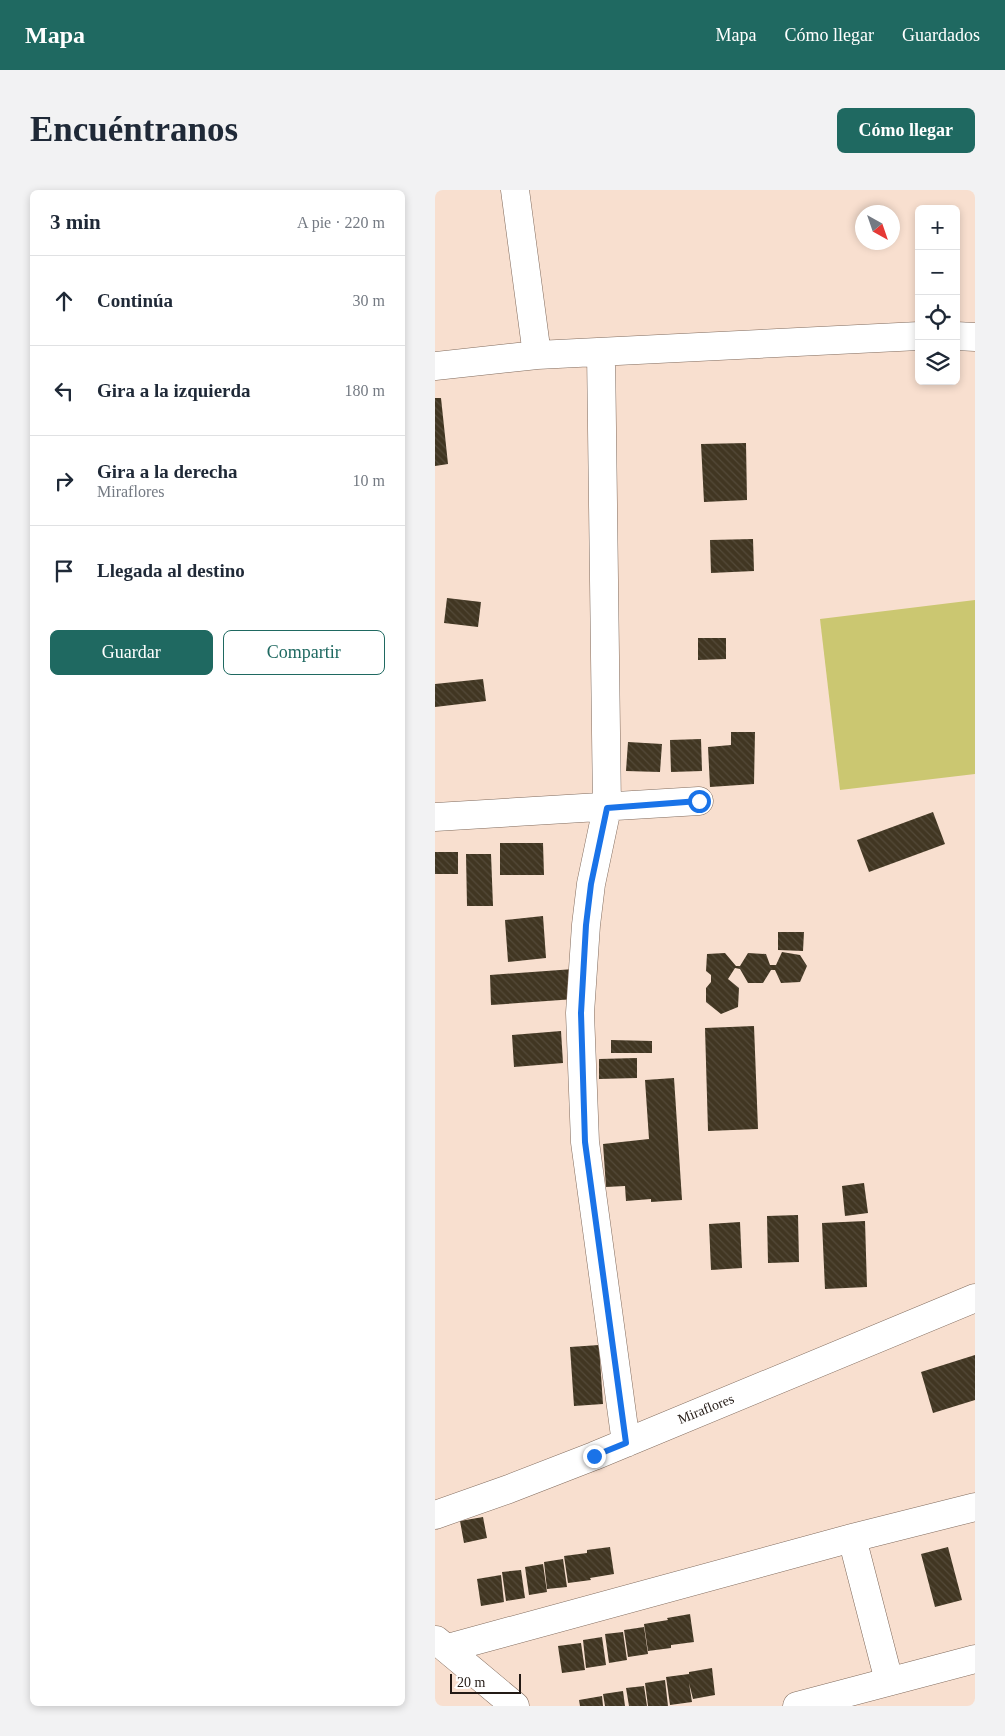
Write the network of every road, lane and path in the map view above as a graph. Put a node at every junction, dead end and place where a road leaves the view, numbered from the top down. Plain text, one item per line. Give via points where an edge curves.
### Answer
1 (515, 190) edge
2 (915, 336) edge
3 (960, 336) edge
4 (975, 337) edge
5 (601, 352) junction
6 (537, 355) junction
7 (435, 366) edge
8 (699, 801) dead end
9 (607, 808) junction
10 (435, 817) edge
11 (975, 1298) edge
12 (626, 1443) junction
13 (975, 1507) edge
14 (435, 1515) edge
15 (852, 1538) junction
16 (441, 1644) edge
17 (975, 1659) edge
18 (889, 1680) junction
19 (515, 1706) edge
20 (797, 1706) edge

1 - 6 street
2 - 5 street
3 - 4 street
5 - 6 street
5 - 9 street
6 - 7 street
8 - 9 street
9 - 10 street
9 - 12 street via 586,925 581,1023 585,1142
11 - 12 street, Miraflores
12 - 14 street, Miraflores
13 - 15 street
15 - 16 street
15 - 18 street
16 - 19 street
17 - 18 street
18 - 20 street

